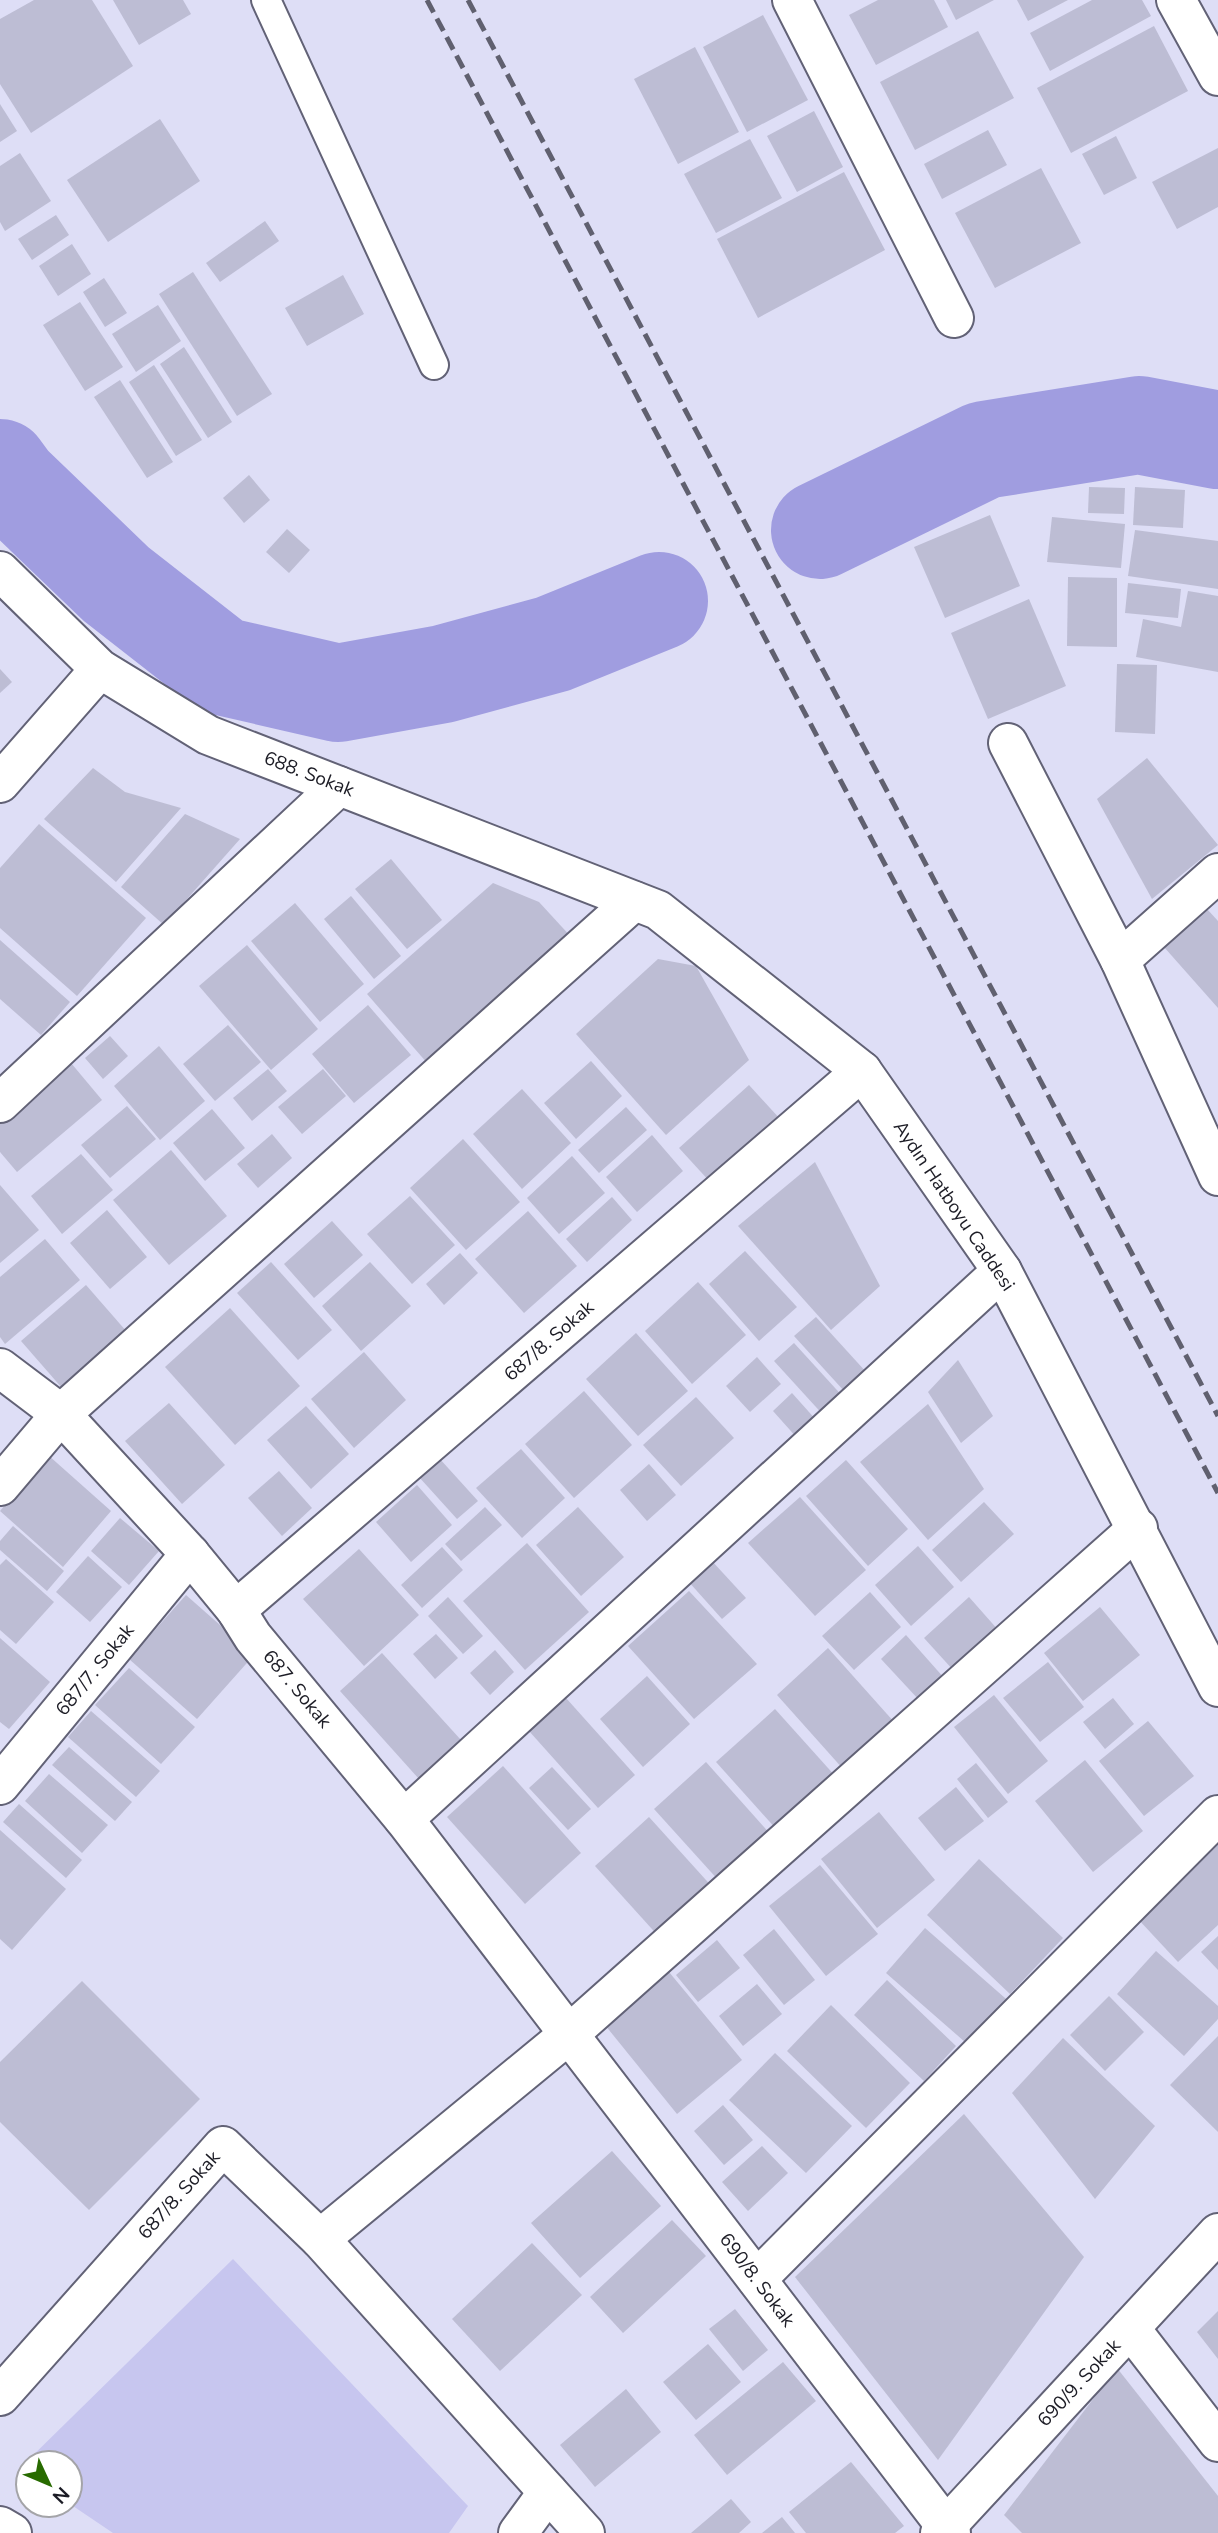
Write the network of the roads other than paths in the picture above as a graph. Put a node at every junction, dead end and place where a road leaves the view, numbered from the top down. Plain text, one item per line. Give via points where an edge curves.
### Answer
1 (266, 0) edge
2 (792, 0) edge
3 (1176, 0) edge
4 (1218, 76) edge
5 (954, 318) dead end
6 (434, 365) dead end
7 (0, 571) edge
8 (100, 669) junction
9 (1008, 743) dead end
10 (0, 783) edge
11 (340, 786) junction
12 (1218, 873) edge
13 (646, 905) junction
14 (1119, 960) junction
15 (862, 1071) junction
16 (0, 1103) edge
17 (1218, 1176) edge
18 (1002, 1271) junction
19 (0, 1368) edge
20 (61, 1415) junction
21 (0, 1486) edge
22 (1138, 1528) junction
23 (190, 1554) junction
24 (236, 1610) junction
25 (1218, 1687) edge
26 (0, 1785) edge
27 (1218, 1815) edge
28 (404, 1819) junction
29 (568, 2035) junction
30 (1218, 2233) edge
31 (320, 2239) junction
32 (757, 2279) junction
33 (1130, 2328) junction
34 (0, 2396) edge
35 (1218, 2442) edge
36 (548, 2492) junction
37 (0, 2526) edge
38 (945, 2531) edge
39 (12, 2533) edge
40 (519, 2533) edge
41 (585, 2533) edge

1 - 6 lane
2 - 5 street
3 - 4 street
7 - 8 street, 688. Sokak
8 - 10 street
8 - 11 street, 688. Sokak via 208,735
9 - 14 street
11 - 13 street, 688. Sokak
11 - 16 street
12 - 14 street
13 - 15 street, Aydın Hatboyu Caddesi
13 - 20 street
14 - 17 street
15 - 18 street, Aydın Hatboyu Caddesi
15 - 24 street, 687/8. Sokak
18 - 22 street, Aydın Hatboyu Caddesi
18 - 28 street
19 - 20 street, 687. Sokak
20 - 21 street
20 - 23 street, 687. Sokak
22 - 25 street, Aydın Hatboyu Caddesi
22 - 29 street
23 - 24 street, 687. Sokak
23 - 26 street, 687/7. Sokak
24 - 28 street, 687. Sokak via 253,1637
27 - 32 street
28 - 29 street, 687. Sokak
29 - 31 street
29 - 32 street, 690/8. Sokak
30 - 33 street, 690/9. Sokak
31 - 34 street, 687/8. Sokak via 223,2146
31 - 36 street
32 - 38 street, 690/8. Sokak
33 - 35 street
33 - 38 street, 690/9. Sokak
36 - 40 street
36 - 41 street
37 - 39 street

